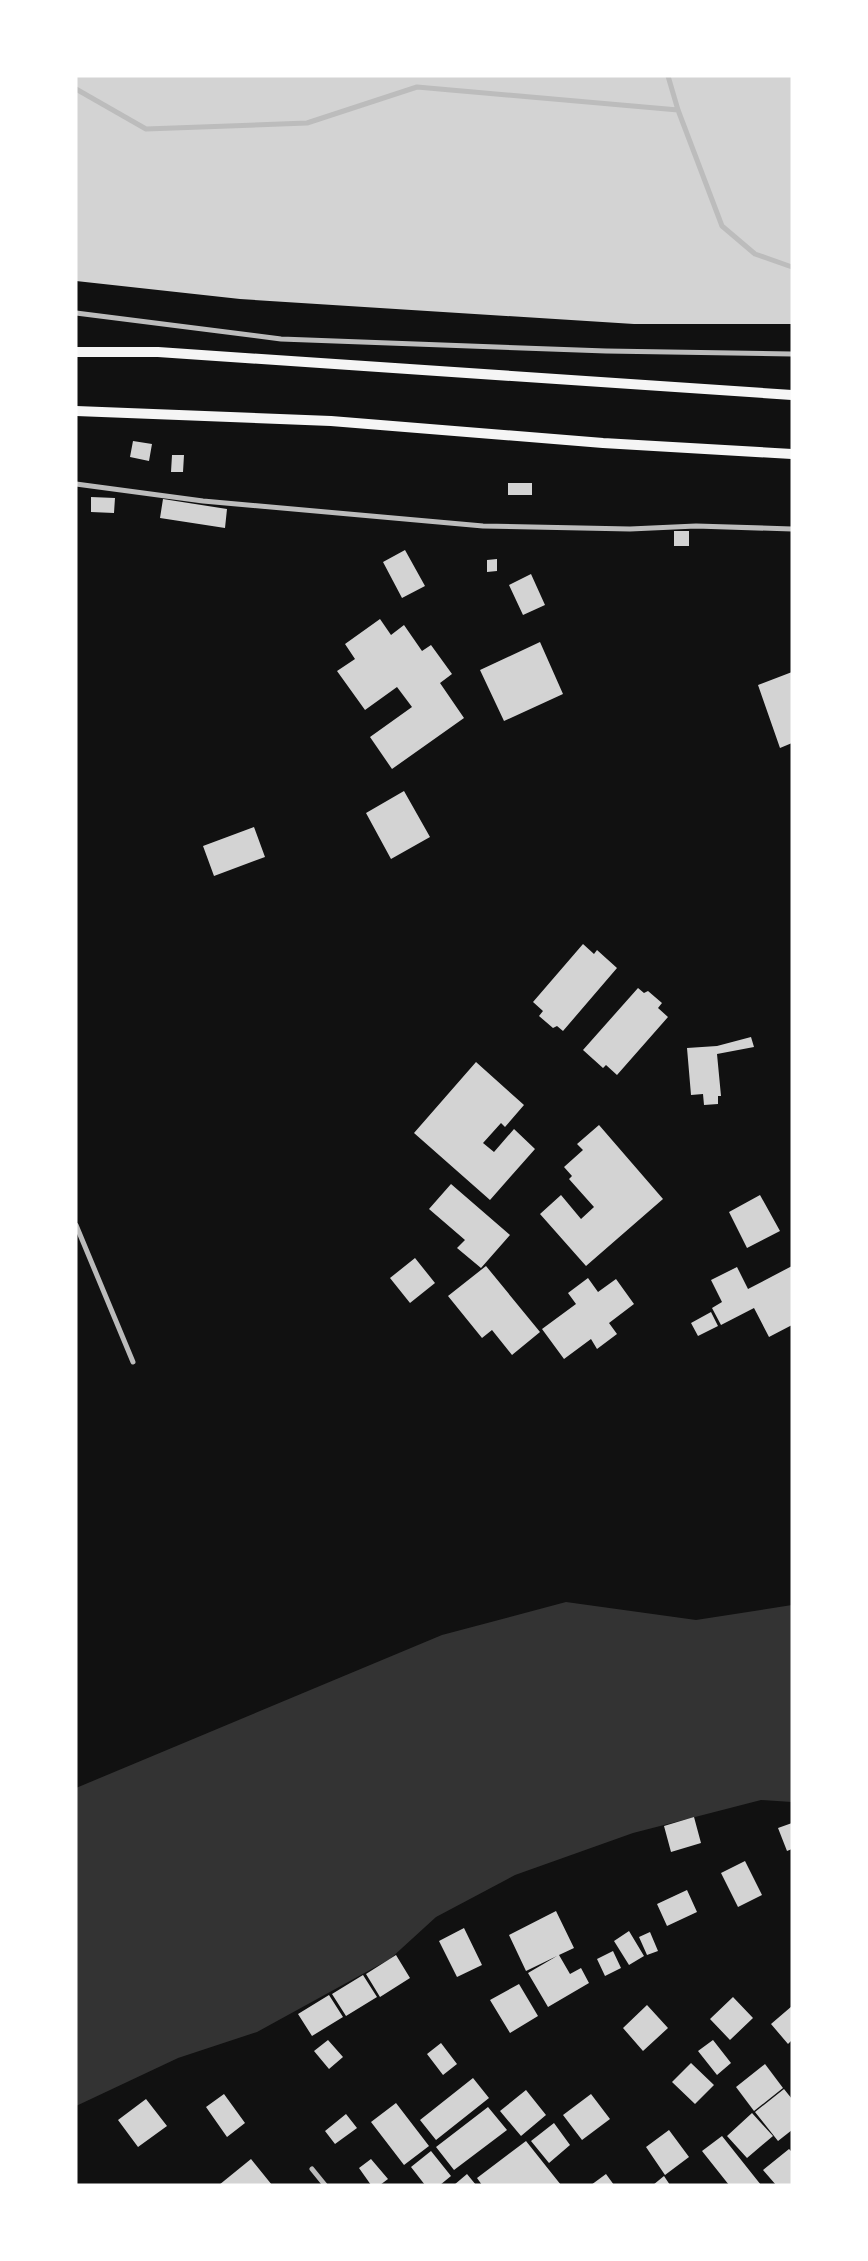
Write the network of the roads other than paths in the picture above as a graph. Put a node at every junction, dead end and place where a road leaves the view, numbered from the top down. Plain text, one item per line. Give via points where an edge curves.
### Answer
1 (668, 76) edge
2 (76, 89) edge
3 (678, 110) junction
4 (792, 267) edge
5 (76, 313) edge
6 (76, 352) edge
7 (792, 354) edge
8 (792, 395) edge
9 (76, 411) edge
10 (792, 454) edge
11 (76, 484) edge
12 (792, 529) edge
13 (76, 1226) edge
14 (133, 1362) dead end
15 (312, 2169) dead end
16 (325, 2185) edge

1 - 3 street
2 - 3 street via 146,129 307,123 416,87
3 - 4 street via 722,226 755,254
5 - 7 street via 280,339 606,352
6 - 8 main road via 158,352
9 - 10 main road via 331,420 603,443
11 - 12 street via 203,501 483,526
13 - 14 street
15 - 16 street

